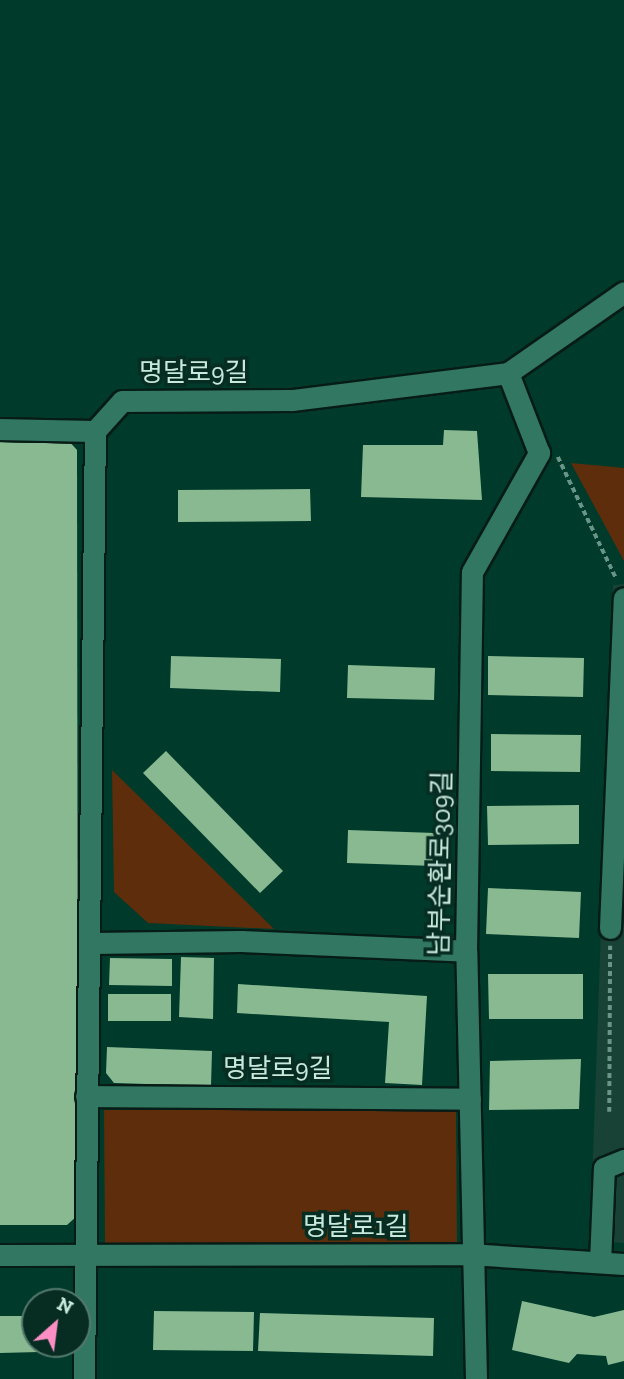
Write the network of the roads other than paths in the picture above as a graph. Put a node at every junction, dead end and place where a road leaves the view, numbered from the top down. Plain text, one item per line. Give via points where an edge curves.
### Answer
1 (624, 292) edge
2 (508, 373) junction
3 (0, 429) edge
4 (95, 431) junction
5 (621, 591) edge
6 (610, 928) road end
7 (91, 943) junction
8 (466, 951) junction
9 (86, 1096) junction
10 (470, 1098) junction
11 (624, 1160) edge
12 (470, 1254) junction
13 (0, 1255) edge
14 (88, 1257) junction
15 (600, 1262) junction
16 (624, 1264) edge
17 (84, 1379) edge
18 (476, 1379) edge

1 - 2 street, 명달로9길
2 - 4 street, 명달로9길 via 292,400 122,401
2 - 8 street, 남부순환로309길 via 539,453 472,572
3 - 4 street
4 - 7 street
5 - 6 street
7 - 8 street via 241,941
7 - 9 street
8 - 10 street, 남부순환로309길
9 - 10 street, 명달로9길
9 - 14 street
10 - 12 street, 남부순환로309길
11 - 15 street via 604,1168
12 - 14 street, 명달로1길
12 - 15 street, 명달로1길
12 - 18 street, 남부순환로309길
13 - 14 street, 명달로1길
14 - 17 street
15 - 16 street, 명달로1길

